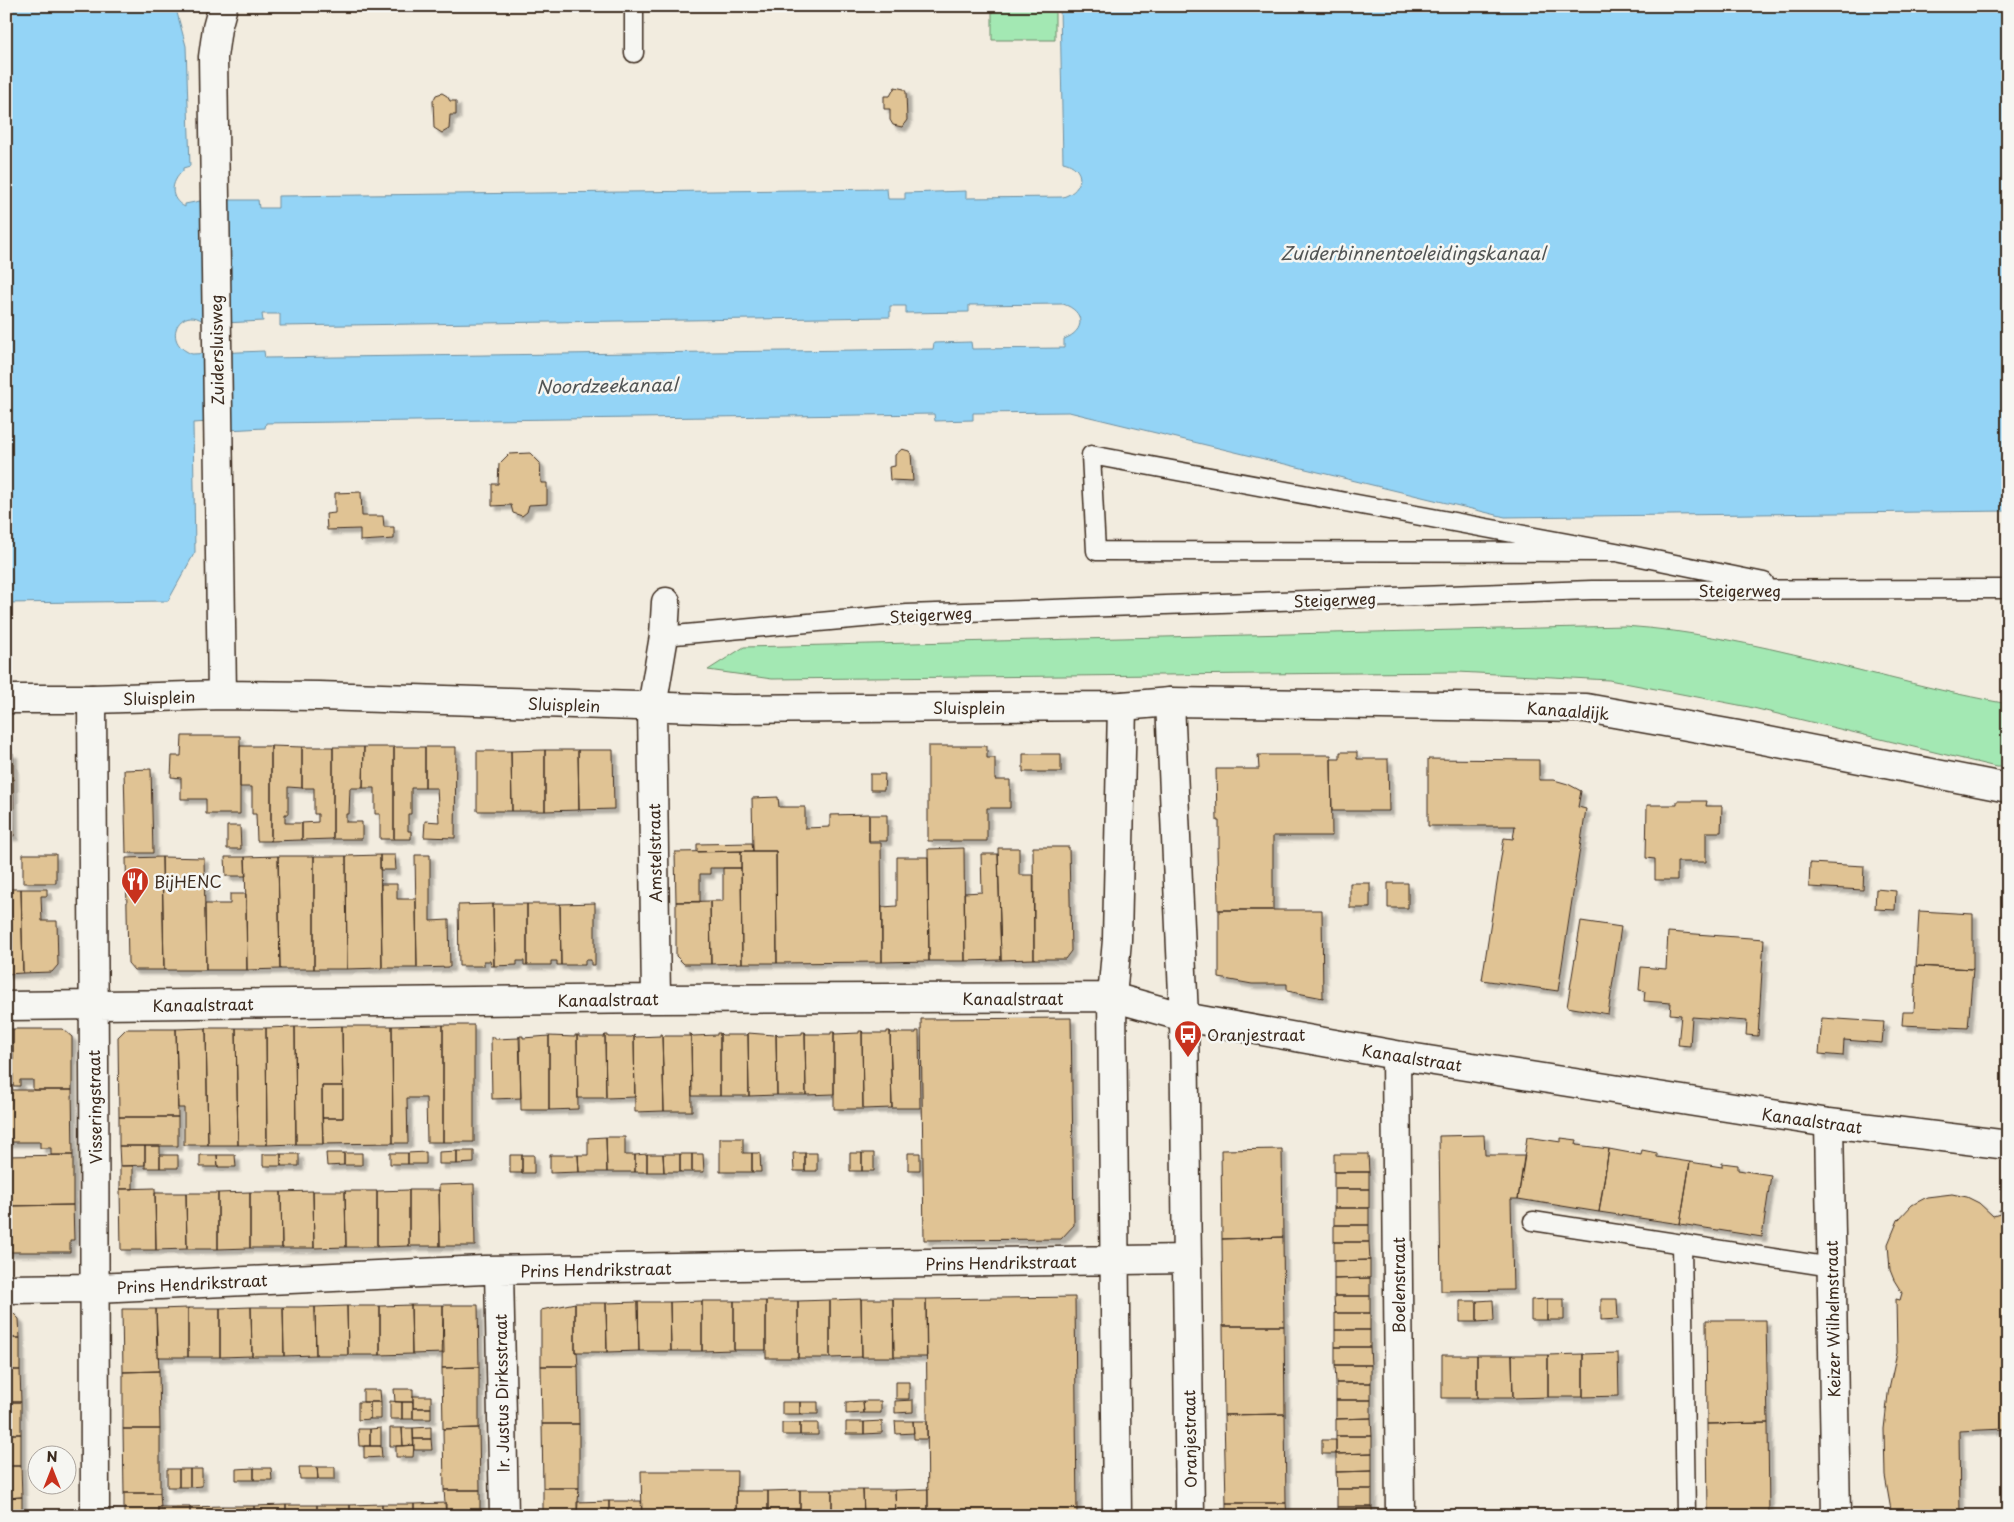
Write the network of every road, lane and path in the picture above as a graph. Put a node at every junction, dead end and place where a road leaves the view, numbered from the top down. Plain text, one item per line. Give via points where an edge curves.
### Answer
1 (223, 6) edge
2 (634, 6) edge
3 (634, 53) dead end
4 (1616, 552) junction
5 (2008, 589) edge
6 (1801, 590) junction
7 (666, 602) dead end
8 (664, 636) junction
9 (222, 695) junction
10 (6, 699) edge
11 (92, 699) junction
12 (1170, 702) junction
13 (1122, 706) junction
14 (652, 707) junction
15 (2008, 788) edge
16 (1112, 997) junction
17 (656, 999) junction
18 (93, 1005) junction
19 (6, 1006) edge
20 (1184, 1017) junction
21 (1396, 1055) junction
22 (1829, 1123) junction
23 (2008, 1145) edge
24 (1533, 1221) dead end
25 (1682, 1243) junction
26 (1187, 1259) junction
27 (1114, 1260) junction
28 (1832, 1267) junction
29 (499, 1271) junction
30 (96, 1288) junction
31 (6, 1289) edge
32 (95, 1516) edge
33 (504, 1516) edge
34 (1116, 1516) edge
35 (1190, 1516) edge
36 (1400, 1516) edge
37 (1686, 1516) edge
38 (1836, 1516) edge

1 - 9 street, Zuidersluisweg via 213,57
2 - 3 lane
4 - 4 lane via 1382,509 1091,455 1096,551
4 - 6 lane
5 - 6 lane, Steigerweg
6 - 8 lane, Steigerweg via 1592,590 906,614
7 - 8 street, Amstelstraat
8 - 14 street, Amstelstraat
9 - 11 street, Sluisplein
9 - 14 street, Sluisplein
10 - 11 street, Sluisplein
11 - 18 street, Visseringstraat
12 - 13 street, Kanaaldijk
12 - 15 street, Kanaaldijk via 1586,708 1738,734
12 - 20 street, Oranjestraat
13 - 14 street, Sluisplein
13 - 16 street via 1117,940
14 - 17 street, Amstelstraat
16 - 17 street, Kanaalstraat
16 - 20 street, Kanaalstraat
16 - 27 street
17 - 18 street, Kanaalstraat
18 - 19 street, Kanaalstraat
18 - 30 street, Visseringstraat
20 - 21 street, Kanaalstraat
20 - 26 street, Oranjestraat
21 - 22 street, Kanaalstraat
21 - 36 street, Boelenstraat
22 - 23 street, Kanaalstraat
22 - 28 street, Keizer Wilhelmstraat
24 - 25 lane
25 - 28 lane
25 - 37 lane
26 - 27 street, Prins Hendrikstraat
26 - 35 street, Oranjestraat
27 - 29 street, Prins Hendrikstraat
27 - 34 street
28 - 38 street, Keizer Wilhelmstraat
29 - 30 street, Prins Hendrikstraat
29 - 33 street, Ir. Justus Dirksstraat
30 - 31 street, Prins Hendrikstraat
30 - 32 street, Visseringstraat

